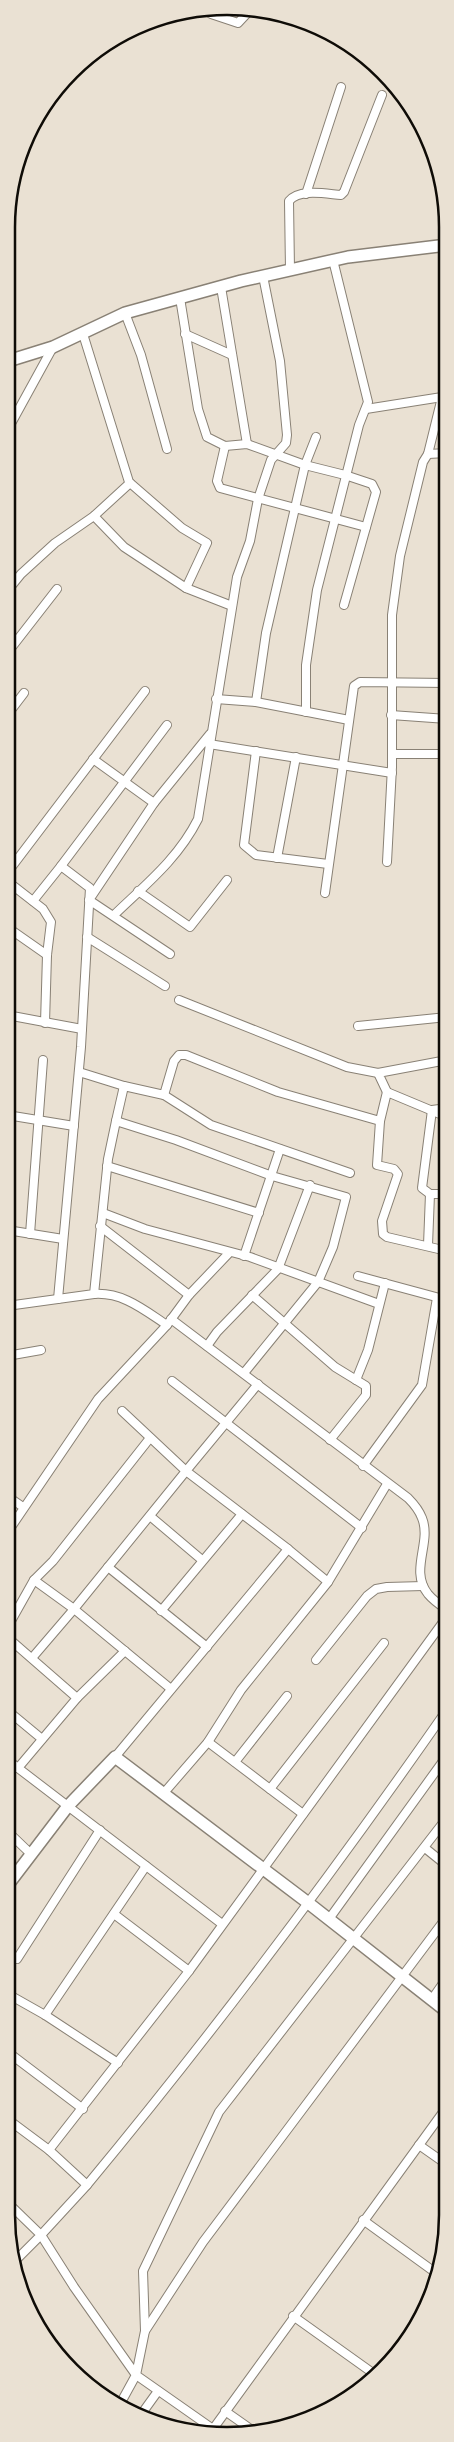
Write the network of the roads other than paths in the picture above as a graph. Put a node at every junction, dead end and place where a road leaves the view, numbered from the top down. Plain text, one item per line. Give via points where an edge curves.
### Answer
1 (214, 15) edge
2 (245, 16) edge
3 (341, 88) dead end
4 (382, 94) dead end
5 (306, 194) junction
6 (439, 246) edge
7 (333, 260) junction
8 (290, 270) junction
9 (263, 276) junction
10 (221, 286) junction
11 (180, 298) junction
12 (125, 313) junction
13 (83, 334) junction
14 (185, 334) junction
15 (53, 347) junction
16 (232, 355) junction
17 (15, 359) edge
18 (439, 397) edge
19 (366, 409) junction
20 (439, 409) edge
21 (15, 416) edge
22 (316, 437) dead end
23 (247, 444) junction
24 (225, 446) junction
25 (167, 449) dead end
26 (276, 453) junction
27 (439, 453) edge
28 (428, 454) junction
29 (305, 465) junction
30 (346, 475) junction
31 (130, 483) junction
32 (258, 499) junction
33 (295, 508) junction
34 (94, 516) junction
35 (335, 519) junction
36 (366, 527) junction
37 (15, 583) edge
38 (186, 588) junction
39 (57, 589) dead end
40 (344, 605) dead end
41 (232, 606) junction
42 (15, 643) edge
43 (391, 682) junction
44 (439, 683) edge
45 (145, 691) dead end
46 (24, 693) dead end
47 (216, 699) junction
48 (256, 702) junction
49 (15, 705) edge
50 (306, 712) junction
51 (391, 715) junction
52 (439, 718) edge
53 (349, 720) junction
54 (167, 725) dead end
55 (211, 732) junction
56 (210, 744) junction
57 (256, 751) junction
58 (392, 754) junction
59 (439, 754) edge
60 (296, 757) junction
61 (92, 759) junction
62 (341, 765) junction
63 (392, 773) junction
64 (125, 781) junction
65 (154, 803) junction
66 (277, 858) junction
67 (387, 862) dead end
68 (15, 864) edge
69 (328, 864) junction
70 (61, 866) junction
71 (228, 880) dead end
72 (15, 887) edge
73 (138, 891) junction
74 (325, 893) dead end
75 (89, 900) junction
76 (33, 901) junction
77 (114, 915) junction
78 (15, 932) edge
79 (87, 937) junction
80 (170, 954) dead end
81 (47, 955) junction
82 (165, 986) dead end
83 (179, 1000) dead end
84 (15, 1017) edge
85 (439, 1018) edge
86 (45, 1023) junction
87 (358, 1026) dead end
88 (82, 1029) junction
89 (43, 1060) dead end
90 (439, 1061) edge
91 (79, 1072) junction
92 (378, 1072) junction
93 (124, 1086) junction
94 (387, 1092) junction
95 (164, 1095) junction
96 (439, 1109) edge
97 (432, 1110) junction
98 (439, 1113) edge
99 (15, 1116) edge
100 (38, 1120) junction
101 (116, 1121) junction
102 (380, 1121) junction
103 (74, 1126) junction
104 (280, 1149) junction
105 (107, 1166) junction
106 (350, 1173) dead end
107 (272, 1176) junction
108 (310, 1186) junction
109 (430, 1194) junction
110 (439, 1194) edge
111 (103, 1213) junction
112 (259, 1213) junction
113 (100, 1226) junction
114 (15, 1231) edge
115 (30, 1234) junction
116 (63, 1240) junction
117 (428, 1245) junction
118 (439, 1249) edge
119 (229, 1253) junction
120 (244, 1256) junction
121 (278, 1269) junction
122 (358, 1276) dead end
123 (318, 1282) junction
124 (385, 1283) junction
125 (94, 1294) junction
126 (189, 1295) junction
127 (252, 1295) junction
128 (437, 1298) joint
129 (58, 1299) junction
130 (379, 1304) junction
131 (15, 1305) edge
132 (169, 1322) junction
133 (285, 1323) junction
134 (207, 1346) junction
135 (41, 1350) dead end
136 (15, 1355) edge
137 (244, 1373) junction
138 (356, 1380) junction
139 (172, 1381) dead end
140 (258, 1384) junction
141 (122, 1411) dead end
142 (227, 1423) junction
143 (150, 1438) junction
144 (330, 1440) junction
145 (362, 1466) junction
146 (186, 1471) junction
147 (387, 1484) junction
148 (15, 1502) edge
149 (23, 1507) junction
150 (242, 1514) junction
151 (150, 1516) junction
152 (15, 1520) edge
153 (362, 1528) junction
154 (288, 1549) junction
155 (202, 1560) junction
156 (108, 1567) junction
157 (34, 1580) junction
158 (328, 1582) junction
159 (423, 1586) junction
160 (439, 1604) edge
161 (74, 1609) junction
162 (161, 1611) junction
163 (15, 1614) edge
164 (439, 1628) edge
165 (384, 1643) dead end
166 (15, 1644) edge
167 (207, 1647) junction
168 (125, 1651) junction
169 (32, 1658) junction
170 (316, 1660) dead end
171 (171, 1689) junction
172 (287, 1696) dead end
173 (77, 1698) junction
174 (15, 1717) edge
175 (439, 1721) edge
176 (42, 1739) junction
177 (208, 1742) junction
178 (115, 1757) junction
179 (235, 1762) junction
180 (15, 1766) edge
181 (18, 1768) junction
182 (439, 1768) edge
183 (270, 1789) junction
184 (163, 1794) junction
185 (68, 1806) junction
186 (303, 1814) junction
187 (439, 1829) edge
188 (100, 1830) junction
189 (15, 1839) edge
190 (425, 1848) junction
191 (31, 1854) junction
192 (439, 1859) edge
193 (146, 1866) junction
194 (263, 1870) junction
195 (15, 1874) edge
196 (307, 1902) junction
197 (114, 1914) junction
198 (329, 1919) junction
199 (222, 1924) junction
200 (439, 1927) edge
201 (355, 1939) junction
202 (17, 1959) dead end
203 (189, 1971) junction
204 (403, 1976) junction
205 (439, 1989) edge
206 (15, 1998) edge
207 (432, 1999) junction
208 (439, 2005) edge
209 (45, 2015) junction
210 (15, 2058) edge
211 (118, 2063) junction
212 (83, 2109) junction
213 (439, 2118) edge
214 (15, 2125) edge
215 (419, 2145) junction
216 (49, 2150) junction
217 (439, 2159) edge
218 (87, 2185) junction
219 (15, 2210) edge
220 (363, 2220) junction
221 (41, 2235) junction
222 (19, 2257) edge
223 (432, 2270) edge
224 (293, 2316) junction
225 (145, 2331) junction
226 (370, 2371) edge
227 (136, 2375) junction
228 (158, 2391) junction
229 (122, 2400) edge
230 (144, 2410) edge
231 (225, 2411) junction
232 (203, 2426) edge
233 (247, 2426) edge
234 (214, 2427) edge

1 - 2 street via 238,23
3 - 5 street
4 - 5 street via 354,161 346,190 341,194
5 - 8 street via 291,198 288,203
6 - 7 street
7 - 8 street
7 - 19 street via 366,389
8 - 9 street
9 - 10 street
9 - 26 street via 280,361 287,435 286,442
10 - 11 street
10 - 16 street
11 - 12 street
11 - 14 street
12 - 13 street
12 - 25 street via 141,355
13 - 15 street
13 - 31 street
14 - 16 street
14 - 24 street via 202,424 208,437
15 - 17 street
15 - 21 street
16 - 23 street
18 - 19 street
19 - 30 street
20 - 28 street
22 - 29 street
23 - 24 street
23 - 26 street
24 - 32 street via 217,485
26 - 29 street
26 - 32 street
27 - 28 street
28 - 43 street via 423,462 400,556 392,615
29 - 30 street
29 - 33 street
30 - 35 street
30 - 36 street via 372,484 376,490
31 - 34 street
31 - 38 street via 182,528 206,542
32 - 33 street
32 - 41 street
33 - 35 street
33 - 48 street via 266,633
34 - 37 street via 55,543
34 - 38 street via 124,547
35 - 36 street
35 - 50 street via 316,599 306,665
36 - 40 street
38 - 41 street
39 - 42 street
41 - 47 street
43 - 44 street
43 - 51 street
43 - 53 street via 357,683
45 - 61 street
46 - 49 street
47 - 48 street
47 - 55 street
48 - 50 street
50 - 53 street
51 - 52 street
51 - 58 street
53 - 62 street
54 - 64 street
55 - 56 street
55 - 65 street
56 - 57 street
56 - 73 street via 198,819 171,861
57 - 60 street
57 - 66 street via 244,841 248,850 256,855
58 - 59 street
58 - 63 street
60 - 62 street
60 - 66 street
61 - 64 street
61 - 68 street
62 - 63 street
62 - 69 street
63 - 67 street
64 - 65 street
64 - 70 street
65 - 75 street
66 - 69 street
69 - 74 street
70 - 75 street via 90,888
70 - 76 street
71 - 73 street via 190,927
72 - 76 street
73 - 77 street
75 - 77 street
75 - 79 street
76 - 81 street via 51,922
77 - 80 street
78 - 81 street
79 - 82 street
79 - 88 street
81 - 86 street
83 - 92 street via 347,1067
84 - 86 street
85 - 87 street
86 - 88 street
88 - 91 street
89 - 100 street
90 - 92 street
91 - 93 street
91 - 103 street
92 - 94 street
93 - 95 street
93 - 101 street
94 - 97 street
94 - 102 street
95 - 102 street via 174,1061 179,1055 186,1055 278,1092
95 - 104 street via 212,1125
96 - 97 street
97 - 98 street
97 - 109 street via 422,1188
99 - 100 street
100 - 103 street
100 - 115 street
101 - 105 street
101 - 107 street
102 - 117 street via 377,1165 394,1169 398,1174 382,1221 383,1234
103 - 116 street
104 - 106 street
104 - 107 street
105 - 111 street
105 - 112 street
107 - 108 street
107 - 112 street
108 - 121 street
108 - 123 street via 344,1195 346,1200 333,1247
109 - 110 street
109 - 117 street
111 - 113 street
111 - 119 street via 145,1229
112 - 120 street
113 - 125 street
113 - 126 street
114 - 115 street
115 - 116 street
116 - 129 street
117 - 118 street
119 - 120 street
119 - 126 street
120 - 121 street
121 - 123 street
121 - 127 street
122 - 124 street
123 - 130 street
123 - 133 street
124 - 128 street
124 - 130 street
125 - 129 street
125 - 132 street via 105,1293 127,1299
126 - 132 street
127 - 133 street
127 - 134 street
128 - 145 street via 422,1386
129 - 131 street
130 - 138 street via 368,1350
132 - 134 street
132 - 149 street via 98,1399
133 - 137 street
133 - 138 street
134 - 137 street
135 - 136 street
137 - 140 street
138 - 144 street via 366,1386 366,1395
139 - 142 street
140 - 142 street
140 - 144 street
141 - 143 street
142 - 146 street
142 - 153 street
143 - 146 street
143 - 157 street via 53,1561
144 - 145 street
145 - 147 street
146 - 150 street
146 - 151 street
147 - 153 street
147 - 159 street via 408,1498 423,1519 419,1570
148 - 149 street
149 - 152 street
150 - 154 street
150 - 155 street
151 - 155 street
151 - 156 street
153 - 158 street
154 - 158 street
154 - 167 street
155 - 162 street
156 - 161 street
156 - 162 street
157 - 161 street
157 - 163 street
158 - 177 street via 241,1690
159 - 160 street
159 - 170 street via 376,1590 367,1596
161 - 168 street
161 - 169 street
162 - 167 street
164 - 186 street
165 - 183 street
166 - 169 street
167 - 171 street
168 - 171 street
168 - 173 street
169 - 173 street
171 - 178 street
172 - 179 street
173 - 176 street
174 - 176 street
175 - 196 street
176 - 181 street
177 - 179 street
177 - 184 street
178 - 184 street
178 - 185 street
179 - 183 street
180 - 181 street
181 - 185 street
182 - 198 street
183 - 186 street
184 - 194 street
185 - 188 street
185 - 191 street
186 - 194 street
187 - 190 street
188 - 193 street
188 - 202 street
189 - 191 street
190 - 192 street
190 - 201 street
191 - 195 street
193 - 197 street
193 - 199 street
194 - 196 street
194 - 199 street
196 - 198 street
196 - 218 street
197 - 203 street
197 - 209 street
198 - 201 street
199 - 203 street
200 - 204 street
201 - 204 street
201 - 225 street via 219,2112 143,2271
203 - 211 street
204 - 207 street
204 - 225 street via 203,2242
205 - 207 street
206 - 209 street
207 - 208 street
209 - 211 street
210 - 212 street
211 - 212 street
212 - 216 street
213 - 215 street
214 - 216 street
215 - 217 street
215 - 220 street
216 - 218 street
218 - 221 street
219 - 221 street
220 - 223 street
220 - 224 street
221 - 222 street
221 - 227 street
224 - 226 street
224 - 231 street
225 - 227 street
227 - 228 street
227 - 229 street
228 - 230 street
228 - 232 street
231 - 233 street
231 - 234 street

